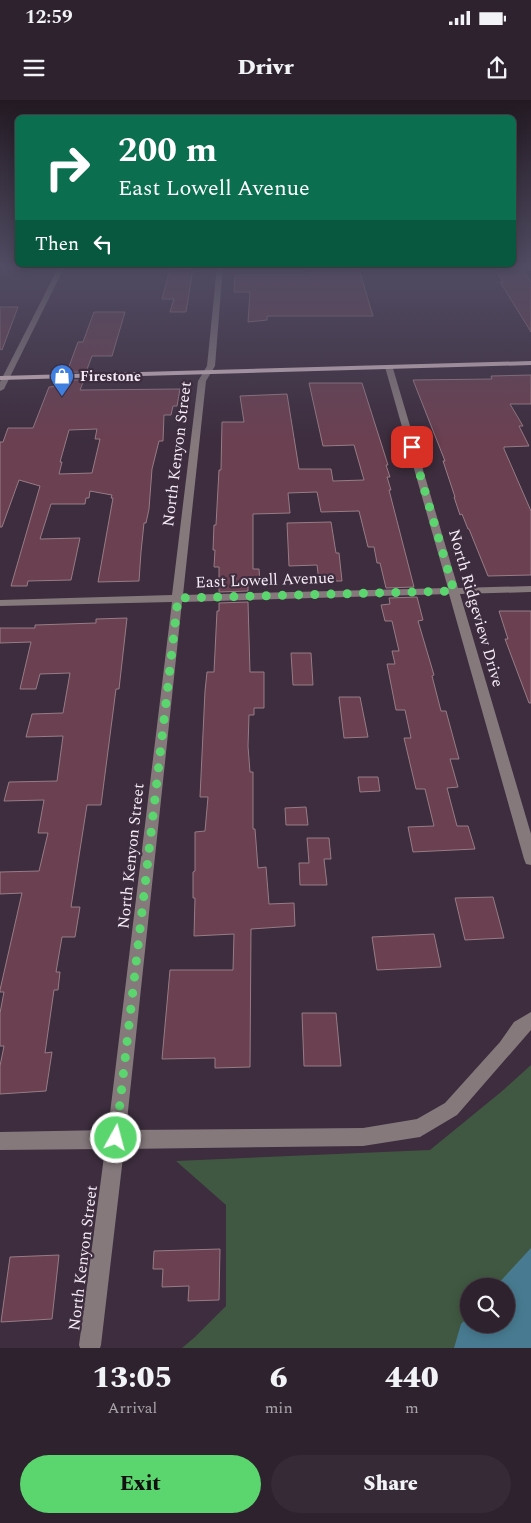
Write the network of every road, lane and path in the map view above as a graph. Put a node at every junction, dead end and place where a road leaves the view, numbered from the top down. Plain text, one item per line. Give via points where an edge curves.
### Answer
1 (31, 324) edge
2 (215, 324) edge
3 (531, 363) edge
4 (389, 367) junction
5 (207, 373) junction
6 (3, 378) edge
7 (0, 389) edge
8 (531, 589) edge
9 (454, 591) junction
10 (178, 598) junction
11 (0, 603) edge
12 (531, 858) edge
13 (531, 1020) edge
14 (116, 1138) junction
15 (0, 1141) edge
16 (90, 1345) dead end

1 - 6 street
2 - 5 street, North Kenyon Street via 212,364
3 - 4 main road
4 - 5 main road
4 - 9 street, North Ridgeview Drive
5 - 6 main road
5 - 10 street, North Kenyon Street via 202,381
6 - 7 street
8 - 9 street, East Lowell Avenue
9 - 10 street, East Lowell Avenue
9 - 12 street, North Ridgeview Drive
10 - 11 street, East Lowell Avenue
10 - 14 street, North Kenyon Street
13 - 14 street via 520,1028 451,1109 420,1128 363,1137
14 - 15 street
14 - 16 street, North Kenyon Street

